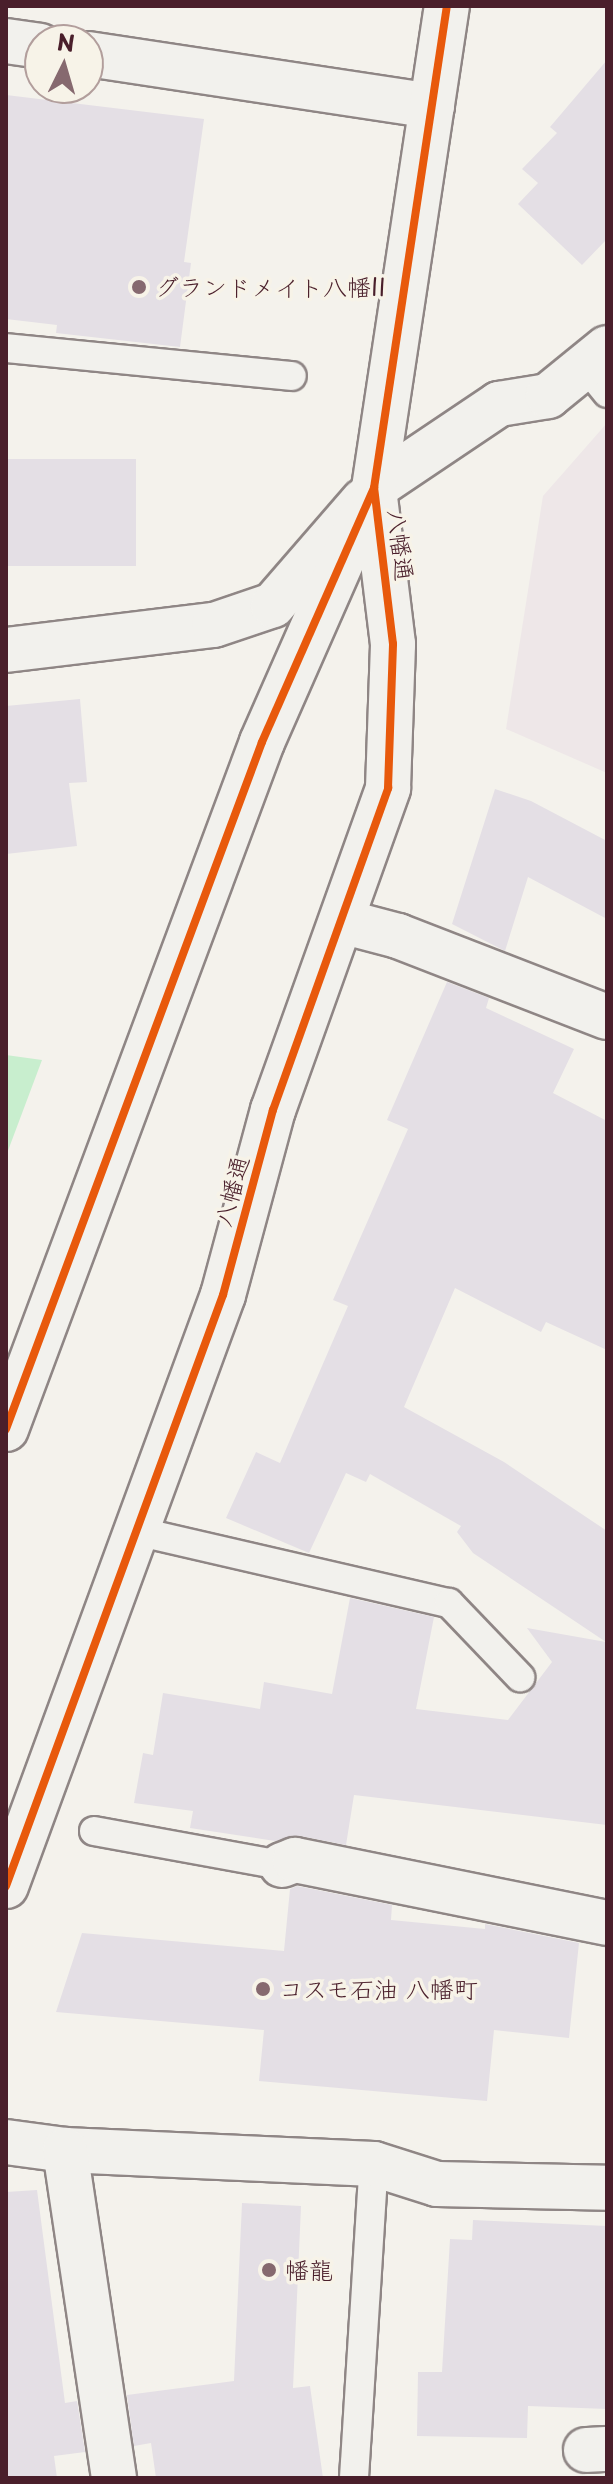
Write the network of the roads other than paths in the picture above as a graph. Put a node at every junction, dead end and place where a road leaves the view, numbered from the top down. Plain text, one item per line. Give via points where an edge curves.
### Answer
1 (447, 6) edge
2 (104, 56) edge
3 (432, 106) junction
4 (6, 348) edge
5 (600, 369) edge
6 (292, 376) dead end
7 (374, 488) junction
8 (6, 650) edge
9 (345, 922) junction
10 (607, 1017) edge
11 (6, 1429) edge
12 (136, 1531) junction
13 (520, 1677) dead end
14 (94, 1831) dead end
15 (282, 1865) joint
16 (6, 1886) edge
17 (607, 1923) edge
18 (6, 2142) edge
19 (65, 2150) junction
20 (374, 2164) junction
21 (607, 2188) edge
22 (114, 2478) edge
23 (354, 2478) edge

1 - 3 street, 八幡通
2 - 3 street
3 - 7 street, 八幡通
4 - 6 lane
5 - 7 street via 548,396 499,404
7 - 8 street via 273,605 214,625
7 - 9 street, 八幡通 via 393,644 388,788
7 - 11 street, 八幡通 via 262,742
9 - 10 street via 398,936
9 - 12 street, 八幡通 via 273,1110 223,1295
12 - 13 lane via 449,1603
12 - 16 street, 八幡通
14 - 15 lane
15 - 17 street via 295,1860
18 - 19 street
19 - 20 street
19 - 22 street
20 - 21 street via 437,2184
20 - 23 lane

